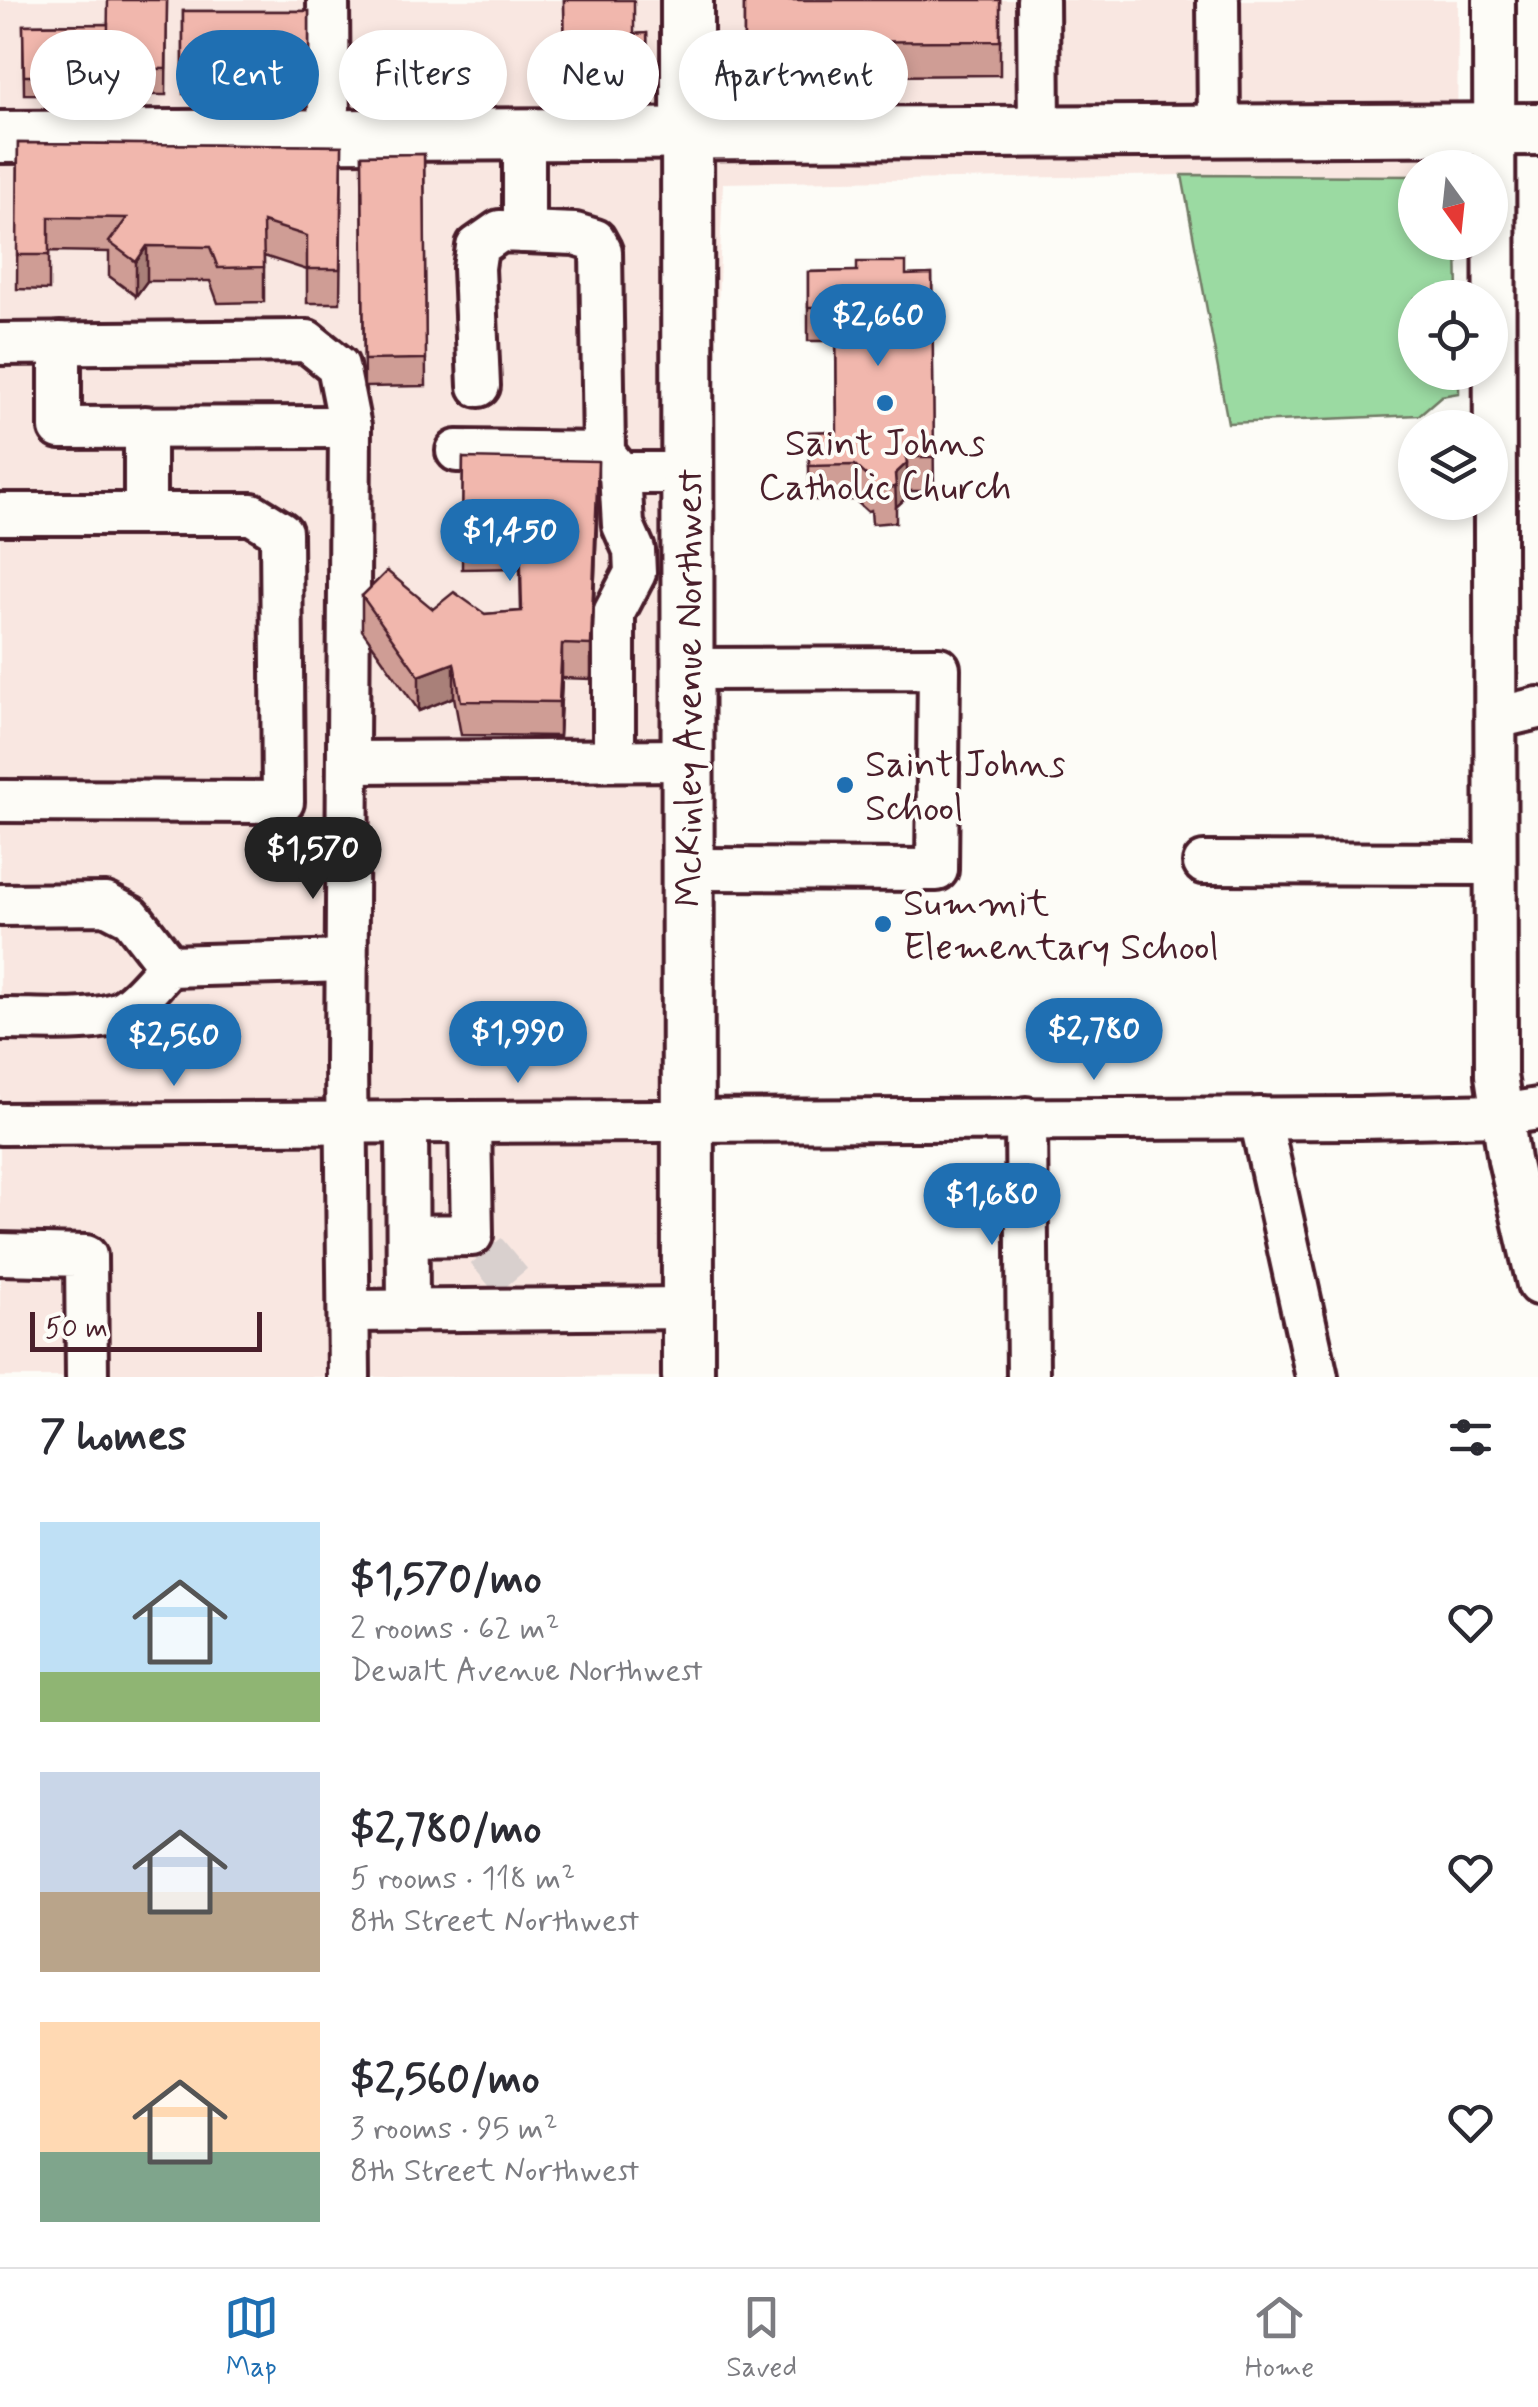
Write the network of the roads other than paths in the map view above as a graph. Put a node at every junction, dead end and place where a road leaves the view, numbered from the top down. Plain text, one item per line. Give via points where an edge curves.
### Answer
1 (328, 0) edge
2 (687, 0) edge
3 (1038, 0) edge
4 (1218, 0) edge
5 (1494, 0) edge
6 (1516, 129) edge
7 (1039, 131) junction
8 (1218, 131) junction
9 (687, 132) junction
10 (524, 134) junction
11 (330, 135) junction
12 (0, 138) edge
13 (524, 232) junction
14 (60, 343) junction
15 (0, 344) edge
16 (478, 386) dead end
17 (350, 426) junction
18 (144, 427) junction
19 (456, 451) dead end
20 (612, 463) junction
21 (688, 472) junction
22 (0, 514) edge
23 (145, 514) junction
24 (689, 669) junction
25 (1538, 708) edge
26 (1496, 718) junction
27 (614, 760) junction
28 (690, 760) junction
29 (348, 762) junction
30 (0, 801) edge
31 (1204, 863) dead end
32 (1495, 864) junction
33 (690, 869) junction
34 (0, 905) edge
35 (348, 961) junction
36 (168, 966) junction
37 (0, 1019) edge
38 (1519, 1112) edge
39 (1026, 1118) junction
40 (1260, 1118) junction
41 (689, 1120) junction
42 (347, 1122) junction
43 (407, 1122) junction
44 (470, 1122) junction
45 (0, 1124) edge
46 (408, 1236) junction
47 (0, 1254) edge
48 (1538, 1284) edge
49 (688, 1308) junction
50 (408, 1310) junction
51 (350, 1311) junction
52 (87, 1377) edge
53 (350, 1377) edge
54 (688, 1377) edge
55 (1028, 1377) edge
56 (1317, 1377) edge

1 - 11 street
2 - 9 main road, McKinley Avenue Northwest
3 - 7 street
4 - 8 street
5 - 6 street
6 - 8 main road
6 - 26 street
7 - 8 main road
7 - 9 main road
9 - 10 main road
9 - 21 main road, McKinley Avenue Northwest
10 - 11 main road
10 - 13 street
11 - 12 main road
13 - 16 street via 500,231 477,247
13 - 20 street via 586,236 601,252
14 - 15 street
14 - 17 street via 306,340 338,366
14 - 18 street via 60,428
17 - 18 street
17 - 29 street
18 - 23 street
19 - 20 street
20 - 21 street
20 - 27 street via 635,574 614,613
21 - 24 main road, McKinley Avenue Northwest
22 - 23 street
23 - 30 street via 252,514 280,532 283,802
24 - 28 main road, McKinley Avenue Northwest
24 - 33 street via 939,668 937,870
25 - 26 street
26 - 32 street
27 - 28 street
27 - 29 street
28 - 33 main road, McKinley Avenue Northwest
29 - 35 street
31 - 32 street
32 - 38 street via 1496,1075
33 - 41 main road, McKinley Avenue Northwest
34 - 36 street via 106,904 131,917
35 - 36 street
35 - 42 street
36 - 37 street via 116,1013
38 - 40 street
38 - 48 street
39 - 40 street
39 - 41 street
39 - 55 street
40 - 56 street
41 - 44 street
41 - 49 main road, McKinley Avenue Northwest
42 - 43 street
42 - 45 street
42 - 51 street
43 - 44 street
43 - 46 street
44 - 46 street via 479,1243
46 - 50 street
47 - 52 street via 86,1256
49 - 50 street via 525,1296
49 - 54 main road, McKinley Avenue Northwest
50 - 51 street
51 - 53 street

